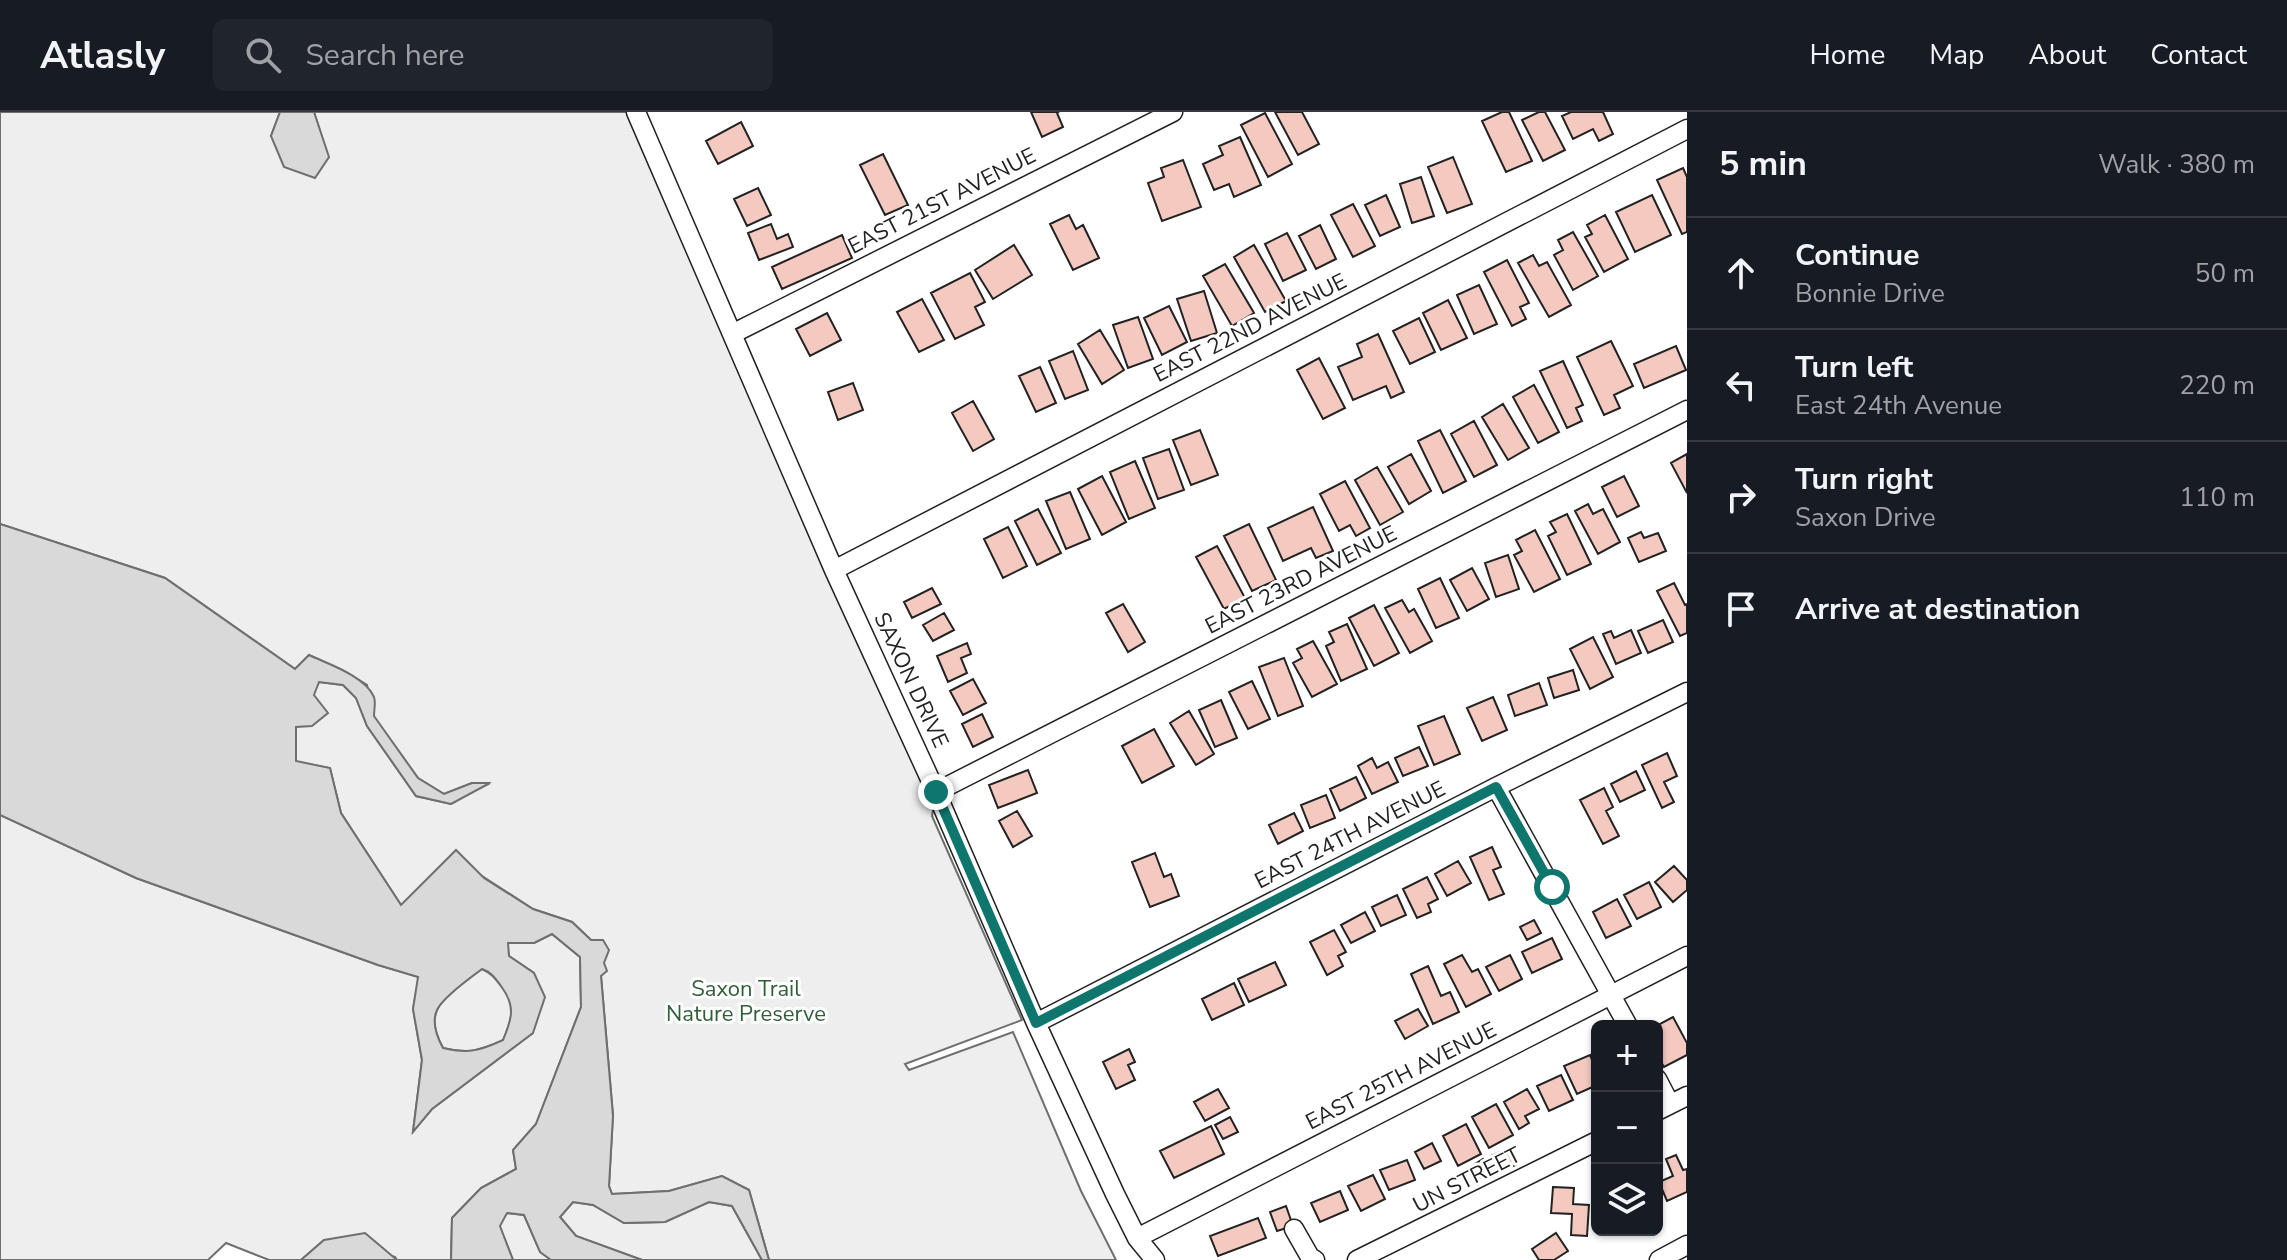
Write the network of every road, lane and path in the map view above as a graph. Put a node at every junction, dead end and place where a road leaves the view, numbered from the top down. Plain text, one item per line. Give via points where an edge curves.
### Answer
1 (636, 112) edge
2 (1173, 112) edge
3 (1687, 129) edge
4 (732, 334) junction
5 (1687, 410) edge
6 (834, 570) junction
7 (1687, 692) edge
8 (1496, 787) junction
9 (936, 792) junction
10 (1687, 956) edge
11 (1611, 995) junction
12 (1625, 1020) edge
13 (1036, 1023) junction
14 (1591, 1144) edge
15 (1294, 1229) dead end
16 (1137, 1238) junction
17 (1687, 1245) edge
18 (1155, 1260) edge
19 (1315, 1260) edge
20 (1357, 1260) edge
21 (1659, 1260) edge

1 - 4 street, SAXON DRIVE
2 - 4 street, EAST 21ST AVENUE
3 - 6 street, EAST 22ND AVENUE
4 - 6 street, SAXON DRIVE
5 - 9 street, EAST 23RD AVENUE
6 - 9 street, SAXON DRIVE
7 - 8 street, EAST 24TH AVENUE
8 - 11 street
8 - 13 street, EAST 24TH AVENUE
9 - 13 street, SAXON DRIVE
10 - 11 street, EAST 25TH AVENUE
11 - 12 street
11 - 16 street, EAST 25TH AVENUE
13 - 16 street, SAXON DRIVE
14 - 20 street, UN STREET
15 - 19 street
16 - 18 street, SAXON DRIVE
17 - 21 street

